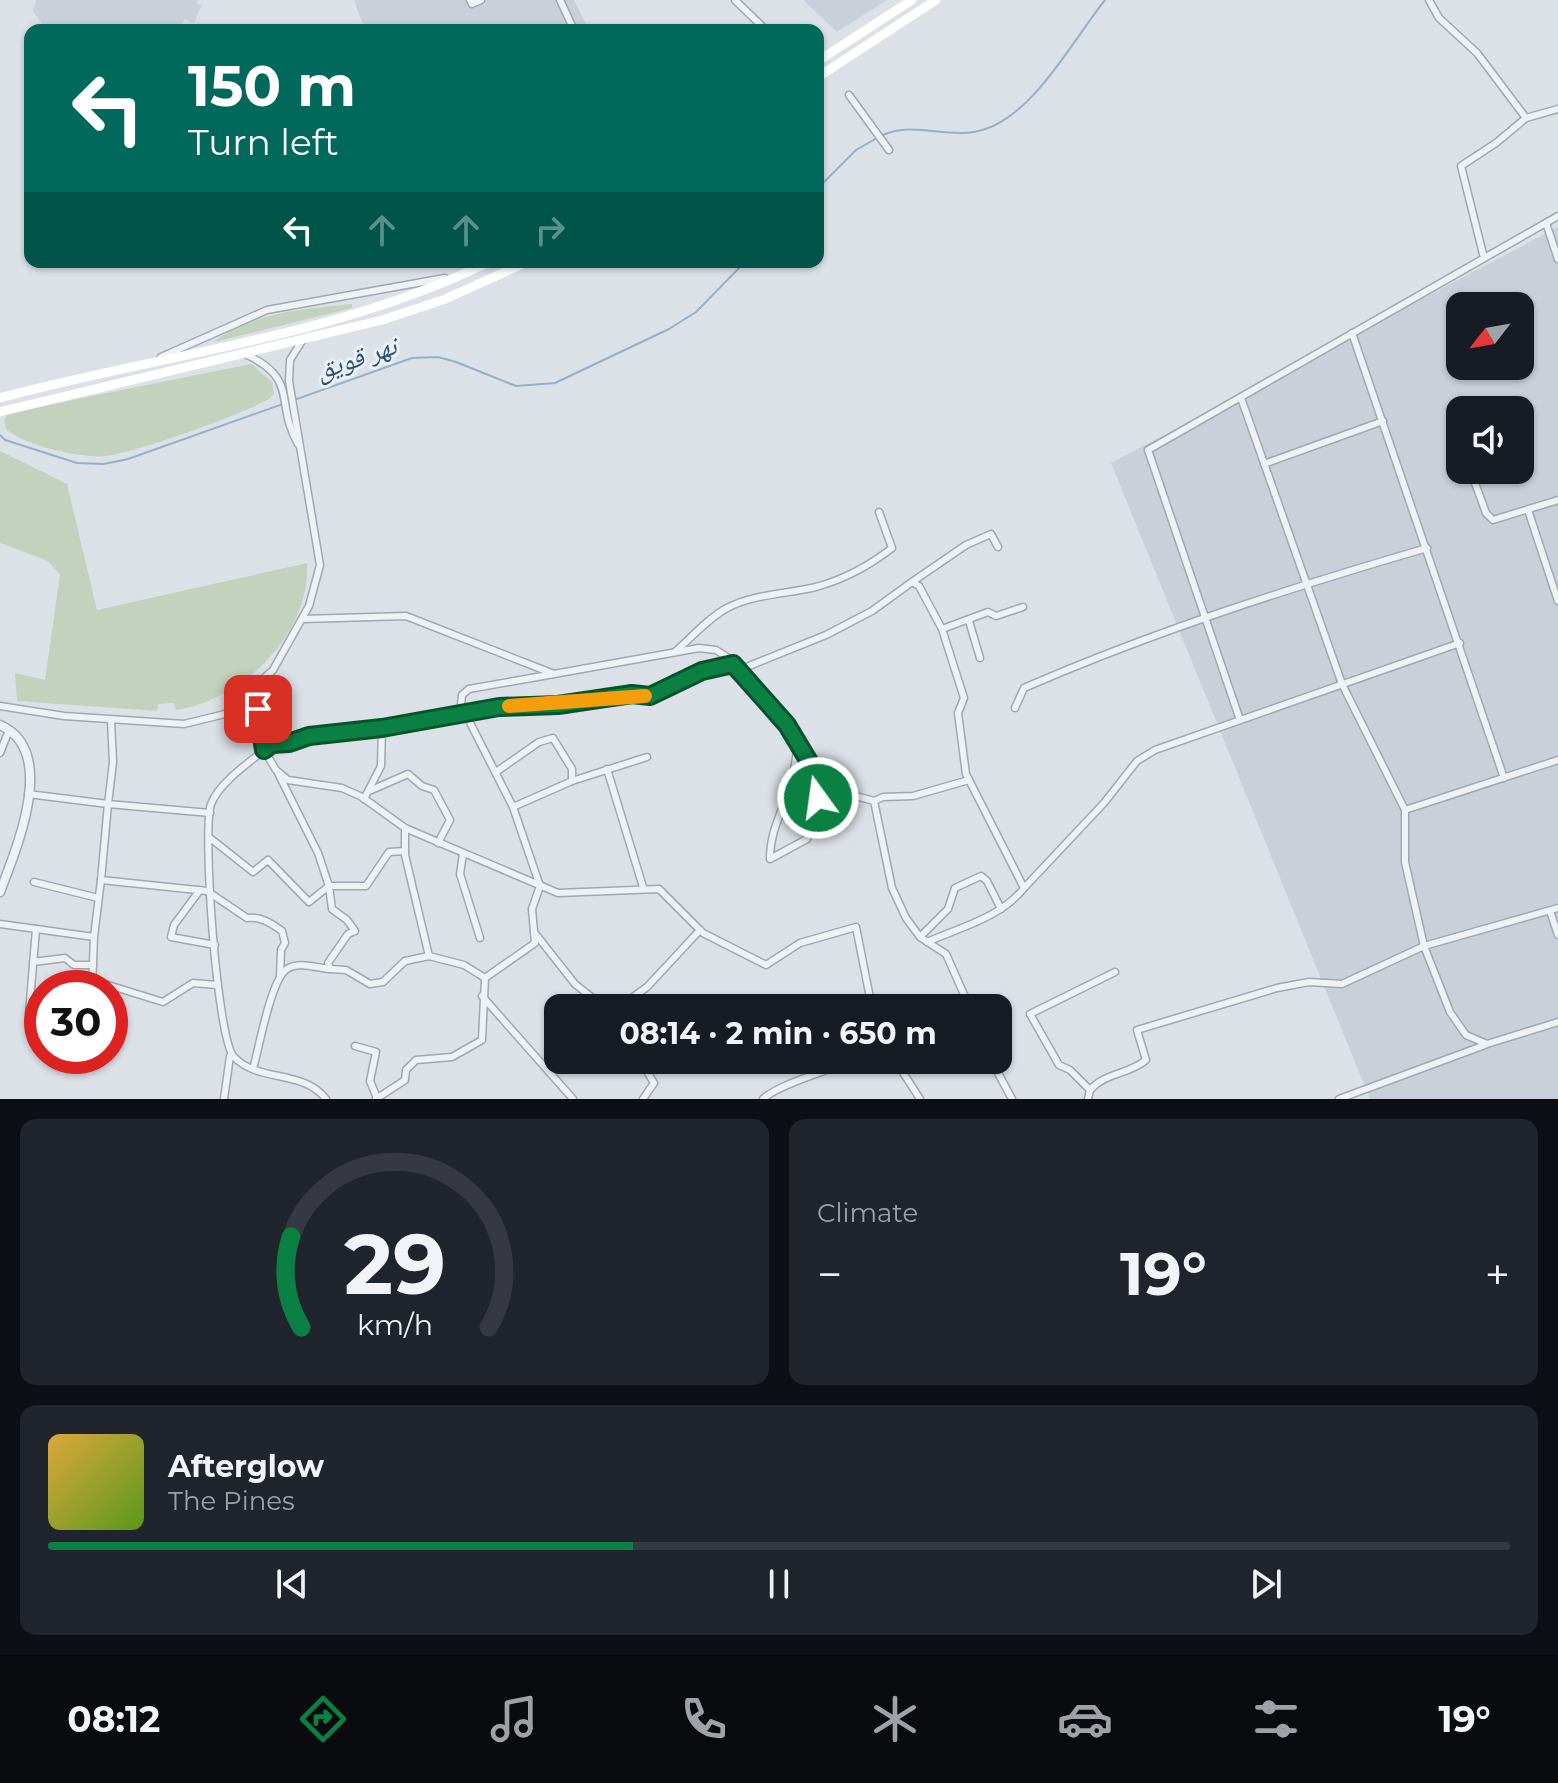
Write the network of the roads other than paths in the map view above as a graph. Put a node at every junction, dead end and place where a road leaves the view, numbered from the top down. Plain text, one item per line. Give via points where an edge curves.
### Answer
1 (470, 0) edge
2 (481, 0) edge
3 (560, 0) edge
4 (735, 0) edge
5 (912, 0) edge
6 (936, 0) edge
7 (1429, 0) edge
8 (571, 24) edge
9 (760, 24) edge
10 (824, 57) edge
11 (824, 73) edge
12 (849, 95) dead end
13 (1558, 109) edge
14 (1526, 118) junction
15 (887, 147) dead end
16 (1558, 216) edge
17 (1546, 223) junction
18 (1484, 258) junction
19 (1558, 259) edge
20 (476, 268) edge
21 (514, 268) edge
22 (464, 274) junction
23 (1352, 333) junction
24 (302, 341) junction
25 (245, 354) junction
26 (153, 362) junction
27 (286, 384) junction
28 (1, 397) edge
29 (1241, 398) junction
30 (2, 412) edge
31 (1383, 421) junction
32 (1264, 464) junction
33 (1476, 484) edge
34 (1558, 500) edge
35 (1528, 510) junction
36 (879, 512) dead end
37 (998, 547) dead end
38 (1427, 548) junction
39 (912, 582) junction
40 (1307, 584) junction
41 (1558, 601) edge
42 (1023, 607) dead end
43 (1205, 618) junction
44 (303, 619) junction
45 (969, 621) junction
46 (942, 629) junction
47 (1460, 643) junction
48 (675, 652) junction
49 (980, 658) dead end
50 (736, 667) junction
51 (554, 674) junction
52 (1342, 684) junction
53 (255, 687) junction
54 (0, 706) edge
55 (1015, 708) dead end
56 (464, 713) junction
57 (111, 720) junction
58 (1240, 720) junction
59 (4, 727) edge
60 (382, 728) junction
61 (2, 742) edge
62 (798, 744) junction
63 (264, 750) junction
64 (0, 753) edge
65 (647, 757) dead end
66 (1558, 760) edge
67 (607, 769) junction
68 (276, 770) junction
69 (496, 772) junction
70 (1504, 778) junction
71 (820, 780) junction
72 (969, 780) junction
73 (572, 781) junction
74 (369, 791) junction
75 (28, 794) junction
76 (364, 799) junction
77 (874, 801) junction
78 (108, 804) junction
79 (513, 807) junction
80 (1405, 810) junction
81 (210, 813) junction
82 (405, 828) junction
83 (210, 838) junction
84 (438, 843) junction
85 (405, 851) junction
86 (463, 854) junction
87 (101, 880) junction
88 (34, 882) dead end
89 (329, 886) junction
90 (540, 886) junction
91 (643, 887) junction
92 (1024, 888) junction
93 (204, 890) junction
94 (0, 892) edge
95 (98, 898) junction
96 (1558, 908) edge
97 (1001, 909) junction
98 (1550, 911) junction
99 (0, 924) edge
100 (36, 929) junction
101 (700, 930) junction
102 (534, 932) junction
103 (1558, 935) edge
104 (94, 937) junction
105 (920, 937) junction
106 (480, 938) dead end
107 (927, 942) junction
108 (215, 945) junction
109 (1424, 946) junction
110 (429, 956) junction
111 (33, 962) junction
112 (93, 965) junction
113 (330, 969) junction
114 (32, 970) edge
115 (93, 970) edge
116 (1115, 972) dead end
117 (280, 977) junction
118 (485, 978) junction
119 (217, 985) junction
120 (128, 991) edge
121 (588, 994) edge
122 (637, 994) edge
123 (869, 994) edge
124 (964, 994) edge
125 (482, 996) junction
126 (1558, 1022) edge
127 (1487, 1044) junction
128 (355, 1046) dead end
129 (228, 1050) junction
130 (253, 1069) junction
131 (649, 1074) edge
132 (818, 1074) edge
133 (902, 1074) edge
134 (999, 1074) edge
135 (906, 1081) junction
136 (1090, 1090) junction
137 (224, 1099) edge
138 (326, 1099) edge
139 (376, 1099) edge
140 (573, 1099) edge
141 (643, 1099) edge
142 (763, 1099) edge
143 (912, 1099) edge
144 (920, 1099) edge
145 (1012, 1099) edge
146 (1088, 1099) edge
147 (1339, 1099) edge

1 - 2 street
3 - 8 street
4 - 9 street
5 - 10 main road
6 - 11 main road
7 - 14 street
12 - 15 street
13 - 14 street
14 - 18 street via 1461,166
16 - 17 street
17 - 18 street
17 - 19 street
18 - 23 street
20 - 22 main road
21 - 24 main road via 443,300
22 - 26 main road via 350,317
22 - 26 street via 267,310
23 - 29 street
23 - 31 street
24 - 25 main road
24 - 27 street via 290,360
25 - 27 street
25 - 30 main road
26 - 28 main road
27 - 44 street via 320,565
29 - 32 street
29 - 43 street via 1148,450
31 - 32 street
31 - 38 street
32 - 40 street
33 - 35 street via 1489,517 1498,520
34 - 35 street
35 - 41 street
36 - 48 street via 892,548 879,558 847,577 727,608
37 - 39 street via 991,534
38 - 40 street
38 - 47 street
39 - 46 street
39 - 50 street via 826,635
40 - 43 street
40 - 52 street
42 - 45 street
43 - 55 street via 1024,688
43 - 58 street
44 - 51 street via 406,616
44 - 53 street via 288,649
45 - 46 street
45 - 49 street
46 - 72 street via 964,698 958,713
47 - 52 street
47 - 70 street
48 - 50 street via 716,650
48 - 51 street
50 - 56 street via 702,671 650,696
50 - 62 street
51 - 56 street via 469,689 462,695
52 - 58 street
52 - 80 street
53 - 57 street via 225,714 184,724
53 - 63 street
54 - 57 street
56 - 60 street
56 - 69 street
57 - 78 street
58 - 92 street via 1137,761
59 - 61 street
59 - 75 street via 19,737 29,757
60 - 63 street via 309,736
60 - 74 street via 381,766
61 - 64 street
62 - 71 street
62 - 71 street via 770,859 807,839 816,817
63 - 68 street
63 - 81 street via 219,792
65 - 67 street
66 - 70 street
67 - 73 street
67 - 91 street
68 - 76 street via 288,780 342,788
68 - 89 street
69 - 73 street via 553,738 572,769
69 - 79 street
70 - 80 street
71 - 77 street
72 - 77 street
72 - 92 street
73 - 79 street
74 - 76 street
74 - 84 street via 408,774 434,790 450,820
75 - 78 street
75 - 94 street
76 - 82 street
77 - 105 street via 892,888
78 - 81 street
78 - 87 street
79 - 90 street
80 - 109 street via 1405,862
81 - 83 street
82 - 84 street
82 - 85 street
83 - 89 street via 253,872 268,860 309,902
83 - 93 street
84 - 86 street
85 - 89 street via 389,852 366,886
85 - 110 street
86 - 90 street
86 - 106 street via 460,874
87 - 93 street
87 - 95 street
88 - 95 street
89 - 113 street via 332,909 355,931 340,944 328,963
90 - 91 street via 558,893
90 - 102 street via 532,909
91 - 101 street via 659,889
92 - 97 street
93 - 108 street via 213,904
93 - 108 street via 174,925 171,937
93 - 117 street via 247,918 256,917 282,931
95 - 104 street
96 - 98 street
97 - 105 street via 987,881 971,878 955,888 948,909
97 - 107 street
98 - 103 street
98 - 109 street
99 - 100 street
100 - 104 street
100 - 111 street
101 - 122 street
101 - 123 street via 766,965 800,943 856,927
102 - 118 street via 535,943
102 - 121 street
104 - 112 street
105 - 107 street
107 - 124 street via 946,954
108 - 119 street
109 - 127 street via 1450,1012 1466,1035
109 - 136 street via 1342,984 1309,982 1277,988 1137,1030 1146,1060 1101,1077
110 - 113 street via 405,961 383,982 370,984 346,970
110 - 118 street via 464,965
111 - 112 street via 65,958 74,965
111 - 114 street
112 - 115 street
113 - 117 street via 299,965
116 - 136 street via 1030,1014 1059,1065
117 - 130 street via 270,996
118 - 125 street
119 - 120 street via 193,983 163,1002
119 - 129 street
125 - 139 street via 482,1040 452,1057 416,1060 405,1080
125 - 140 street
126 - 127 street
127 - 147 street
128 - 139 street via 376,1052 370,1081
129 - 130 street
129 - 137 street
130 - 138 street via 304,1081
131 - 141 street via 654,1083
132 - 142 street via 772,1090
133 - 135 street
134 - 145 street
135 - 143 street
135 - 144 street
136 - 146 street

